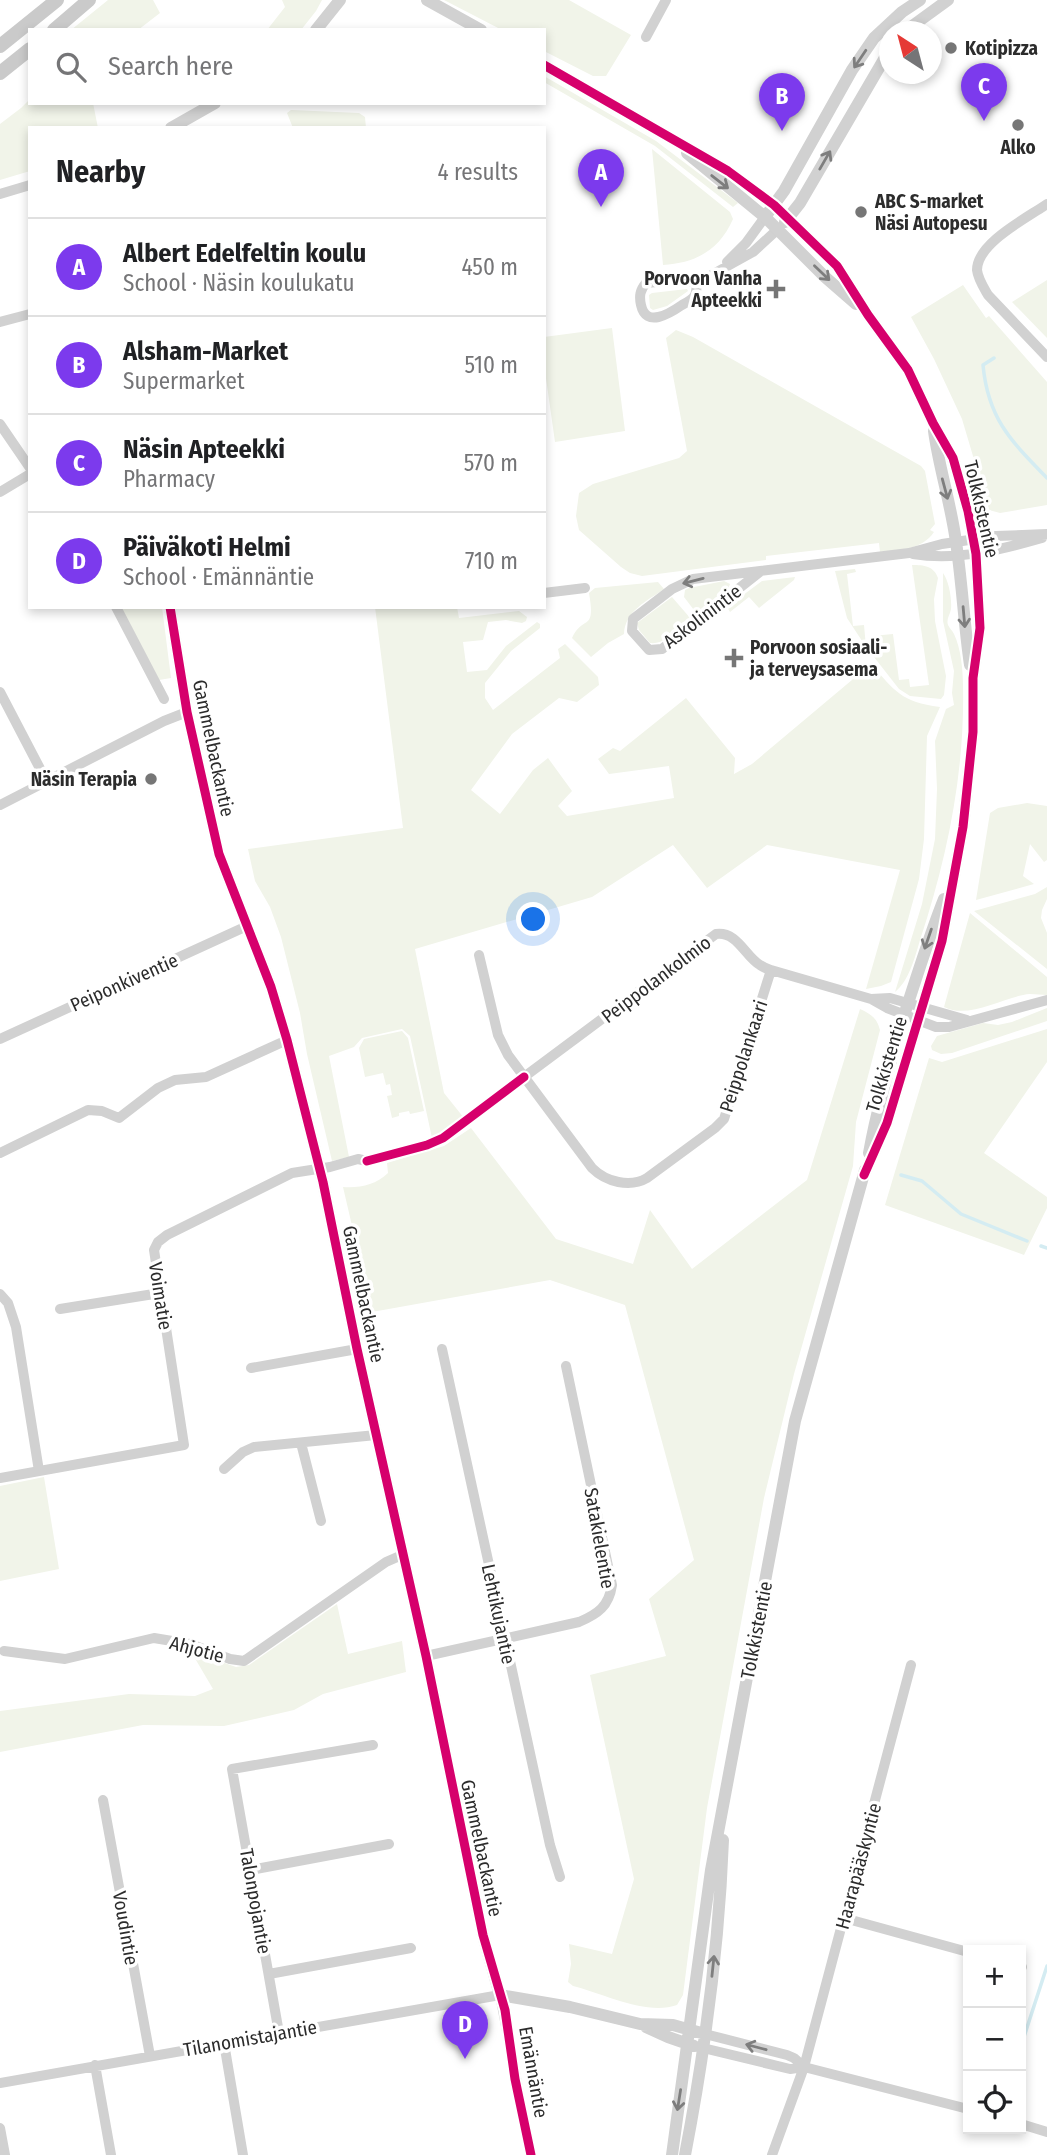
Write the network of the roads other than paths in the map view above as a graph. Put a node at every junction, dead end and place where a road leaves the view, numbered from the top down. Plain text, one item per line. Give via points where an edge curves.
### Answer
1 (57, 0) edge
2 (89, 0) edge
3 (427, 0) edge
4 (666, 0) edge
5 (920, 0) edge
6 (948, 0) edge
7 (338, 1) edge
8 (919, 21) edge
9 (56, 28) edge
10 (318, 28) edge
11 (477, 28) edge
12 (646, 37) dead end
13 (0, 46) edge
14 (28, 51) edge
15 (546, 66) edge
16 (879, 68) edge
17 (0, 73) edge
18 (211, 105) edge
19 (175, 126) edge
20 (668, 137) junction
21 (28, 186) edge
22 (0, 194) edge
23 (1047, 204) edge
24 (774, 205) junction
25 (765, 217) junction
26 (789, 217) junction
27 (778, 229) junction
28 (721, 269) junction
29 (697, 284) junction
30 (28, 314) edge
31 (869, 315) junction
32 (0, 321) edge
33 (1047, 357) edge
34 (933, 423) junction
35 (0, 424) edge
36 (28, 465) edge
37 (28, 475) edge
38 (0, 492) edge
39 (1047, 535) edge
40 (974, 539) junction
41 (956, 542) junction
42 (909, 553) junction
43 (976, 554) junction
44 (958, 555) junction
45 (761, 571) junction
46 (585, 588) dead end
47 (546, 593) edge
48 (117, 609) edge
49 (170, 609) edge
50 (973, 678) junction
51 (0, 692) edge
52 (164, 699) dead end
53 (187, 712) junction
54 (47, 782) junction
55 (0, 805) edge
56 (953, 876) junction
57 (247, 926) junction
58 (480, 955) dead end
59 (771, 970) junction
60 (1047, 1000) edge
61 (922, 1007) junction
62 (906, 1009) junction
63 (918, 1020) junction
64 (967, 1021) junction
65 (0, 1038) edge
66 (286, 1040) junction
67 (524, 1077) junction
68 (0, 1153) edge
69 (367, 1161) dead end
70 (319, 1167) junction
71 (864, 1175) junction
72 (160, 1293) junction
73 (0, 1294) edge
74 (60, 1309) dead end
75 (357, 1349) junction
76 (442, 1349) dead end
77 (566, 1366) dead end
78 (251, 1368) dead end
79 (376, 1435) junction
80 (302, 1443) junction
81 (224, 1469) dead end
82 (39, 1471) junction
83 (0, 1478) edge
84 (321, 1521) dead end
85 (402, 1555) junction
86 (504, 1639) junction
87 (4, 1651) dead end
88 (426, 1656) junction
89 (911, 1665) dead end
90 (373, 1745) dead end
91 (103, 1800) dead end
92 (724, 1801) junction
93 (389, 1844) dead end
94 (251, 1870) junction
95 (560, 1877) dead end
96 (844, 1918) junction
97 (411, 1948) dead end
98 (963, 1951) edge
99 (269, 1974) junction
100 (500, 1995) junction
101 (640, 2024) junction
102 (690, 2030) junction
103 (279, 2033) junction
104 (705, 2034) junction
105 (224, 2043) junction
106 (688, 2044) junction
107 (703, 2048) junction
108 (149, 2056) junction
109 (95, 2065) junction
110 (804, 2067) junction
111 (0, 2083) edge
112 (963, 2108) edge
113 (1026, 2126) edge
114 (0, 2128) edge
115 (1047, 2132) edge
116 (5, 2155) edge
117 (111, 2155) edge
118 (243, 2155) edge
119 (531, 2155) edge
120 (672, 2155) edge
121 (685, 2155) edge
122 (772, 2155) edge

1 - 13 main road
2 - 9 main road
3 - 11 street
4 - 12 street
5 -> 24 street via 874,38
6 - 8 street
7 - 10 street
14 - 17 main road
15 - 20 street, Tolkkistentie
26 -> 16 street
18 - 19 street
20 - 24 street, Tolkkistentie via 728,171
20 -> 25 street, Tolkkistentie
21 - 22 street
23 - 33 street via 992,242 977,270 988,295
24 - 25 street
24 - 26 street, Tolkkistentie
25 - 27 street, Tolkkistentie
25 - 28 street
26 - 27 street
26 - 31 street, Tolkkistentie via 837,266
27 - 28 street via 753,252
27 -> 31 street, Tolkkistentie
28 - 29 street
29 - 29 street via 680,279 646,284 640,293 643,312 654,318 664,316 690,300
30 - 32 street
31 - 34 street, Tolkkistentie via 908,370
34 - 40 street, Tolkkistentie via 953,458
34 -> 41 street, Tolkkistentie
35 - 36 street
37 - 38 street
39 - 40 street, Askolinintie
39 - 43 street, Askolinintie
40 - 41 street, Askolinintie
40 - 43 street, Tolkkistentie
41 - 42 street, Askolinintie
41 - 44 street, Tolkkistentie
42 - 44 street, Askolinintie
42 - 45 street, Askolinintie
43 - 44 street, Askolinintie
43 - 50 street, Tolkkistentie via 980,628
44 -> 50 street, Tolkkistentie
45 -> 45 street, Askolinintie via 681,584 634,619 632,631 649,650 662,649
46 - 47 street
48 - 52 street
49 - 53 street, Gammelbackantie
50 - 56 street, Tolkkistentie via 973,732
51 - 54 street
53 - 54 street
53 - 57 street, Gammelbackantie via 219,854
54 - 55 street
56 - 61 street, Tolkkistentie via 942,942
56 -> 62 street, Tolkkistentie
57 - 65 street, Peiponkiventie
57 - 66 street, Gammelbackantie
58 - 67 street, Peippolankaari via 500,1044
59 - 62 street, Peippolankolmio via 871,999 885,997
59 - 67 street, Peippolankolmio via 759,965 734,938 716,934
59 - 67 street, Peippolankaari via 724,1119 639,1183 620,1182 596,1172
60 - 64 street
61 - 62 street
61 - 63 street, Tolkkistentie
61 - 64 street
62 - 63 street
62 - 71 street, Tolkkistentie
63 - 64 street via 936,1027
63 - 71 street, Tolkkistentie via 887,1123
66 - 68 street via 206,1077 175,1080 119,1118 88,1110
66 - 70 street, Gammelbackantie
69 - 70 street
70 - 72 street, Voimatie via 292,1173 158,1242 154,1250
70 - 75 street, Gammelbackantie
71 - 92 street, Tolkkistentie via 795,1421
72 - 74 street
72 - 82 street, Voimatie via 184,1445
73 - 82 street via 16,1327
75 - 78 street
75 - 79 street, Gammelbackantie
76 - 86 street, Lehtikujantie
77 - 86 street, Satakielentie via 612,1585 610,1597 604,1608 579,1622
79 - 80 street
79 - 85 street, Gammelbackantie
80 - 81 street via 254,1447
80 - 84 street
82 - 83 street
85 - 87 street, Ahjotie via 244,1661 154,1638 65,1659
85 - 88 street, Gammelbackantie
86 - 88 street, Satakielentie
86 - 95 street, Lehtikujantie
88 - 100 street, Gammelbackantie via 483,1935
89 - 96 street, Haarapääskyntie
90 - 94 street, Talonpojantie via 232,1769
91 - 108 street, Voudintie
92 - 102 street, Tolkkistentie
104 -> 92 street, Tolkkistentie
93 - 94 street
94 - 99 street, Talonpojantie
96 - 98 street
96 - 110 street, Haarapääskyntie
97 - 99 street
99 - 103 street, Talonpojantie
100 - 101 street
100 - 103 street, Tilanomistajantie
100 - 119 street, Emännäntie
101 - 102 street
101 - 106 street
102 - 104 street
102 - 106 street, Tolkkistentie
103 - 105 street, Tilanomistajantie
104 - 107 street, Tolkkistentie
110 -> 104 street via 786,2055
105 - 108 street, Tilanomistajantie
105 - 118 street
106 - 107 street
106 -> 120 street, Tolkkistentie
107 - 110 street via 790,2069
107 - 121 street, Tolkkistentie
108 - 109 street, Tilanomistajantie
109 - 111 street, Tilanomistajantie
109 - 117 street
110 - 112 street
110 - 122 street, Haarapääskyntie
113 - 115 street
114 - 116 street

